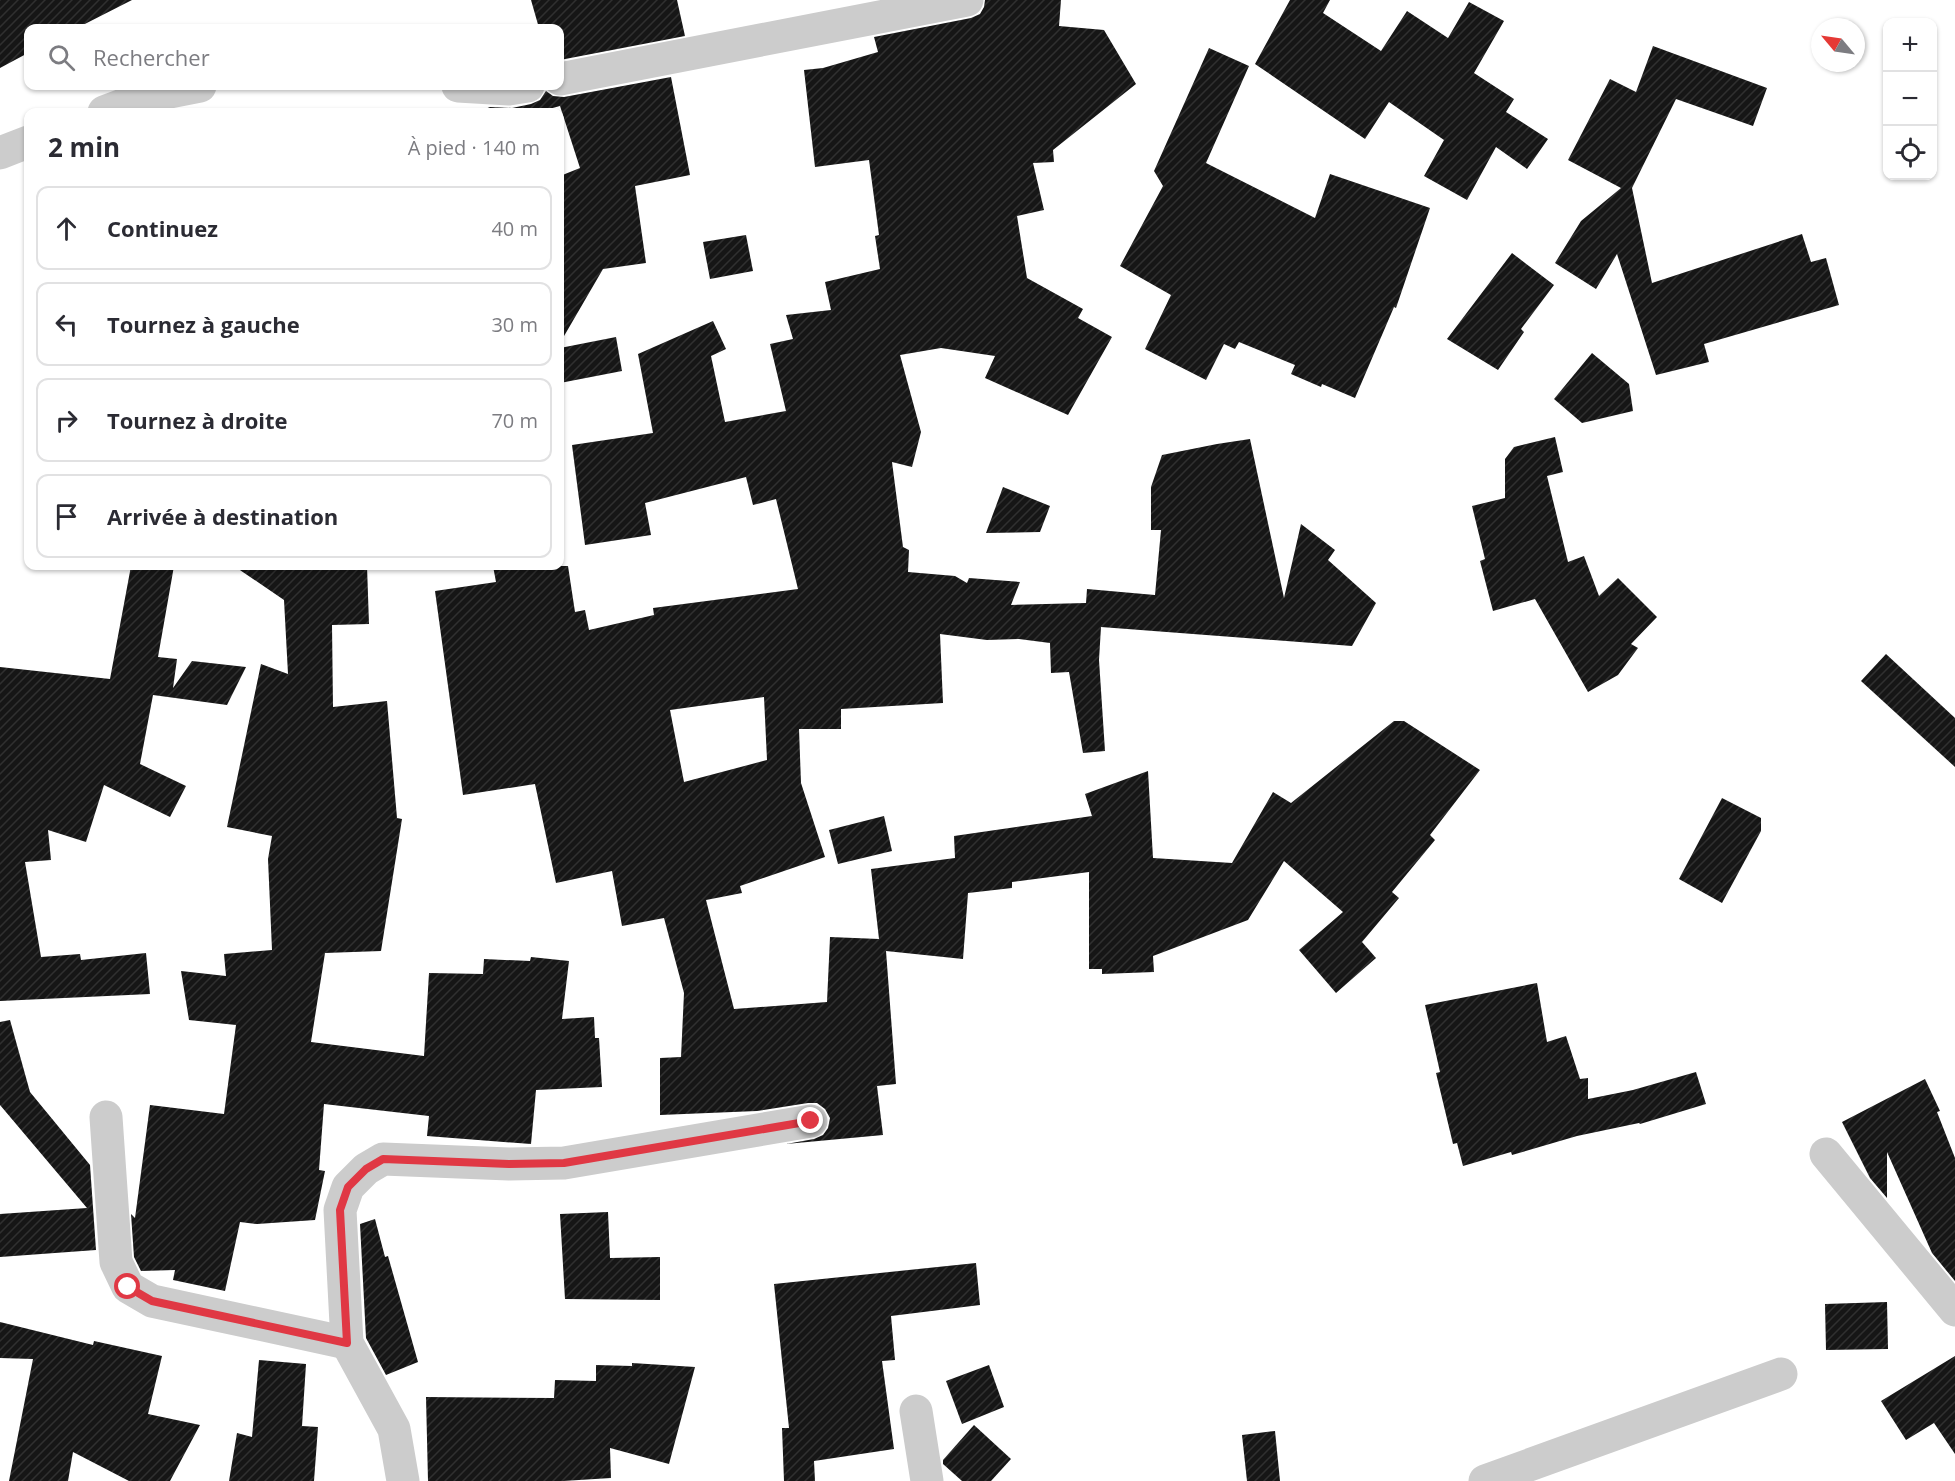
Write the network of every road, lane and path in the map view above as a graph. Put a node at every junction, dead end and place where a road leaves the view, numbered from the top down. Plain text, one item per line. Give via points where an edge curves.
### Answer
1 (967, 0) edge
2 (564, 78) edge
3 (180, 90) edge
4 (115, 108) edge
5 (24, 144) edge
6 (0, 153) edge
7 (106, 1116) dead end
8 (811, 1121) dead end
9 (1826, 1154) dead end
10 (1955, 1310) edge
11 (347, 1343) junction
12 (1781, 1374) dead end
13 (916, 1411) dead end
14 (403, 1481) edge
15 (927, 1481) edge
16 (1485, 1481) edge

1 - 2 street
3 - 4 street
5 - 6 street
7 - 11 street via 116,1262 128,1287 152,1301
8 - 11 street via 564,1163 383,1159 348,1187 340,1210
9 - 10 street
11 - 14 street via 394,1429
12 - 16 street
13 - 15 street

